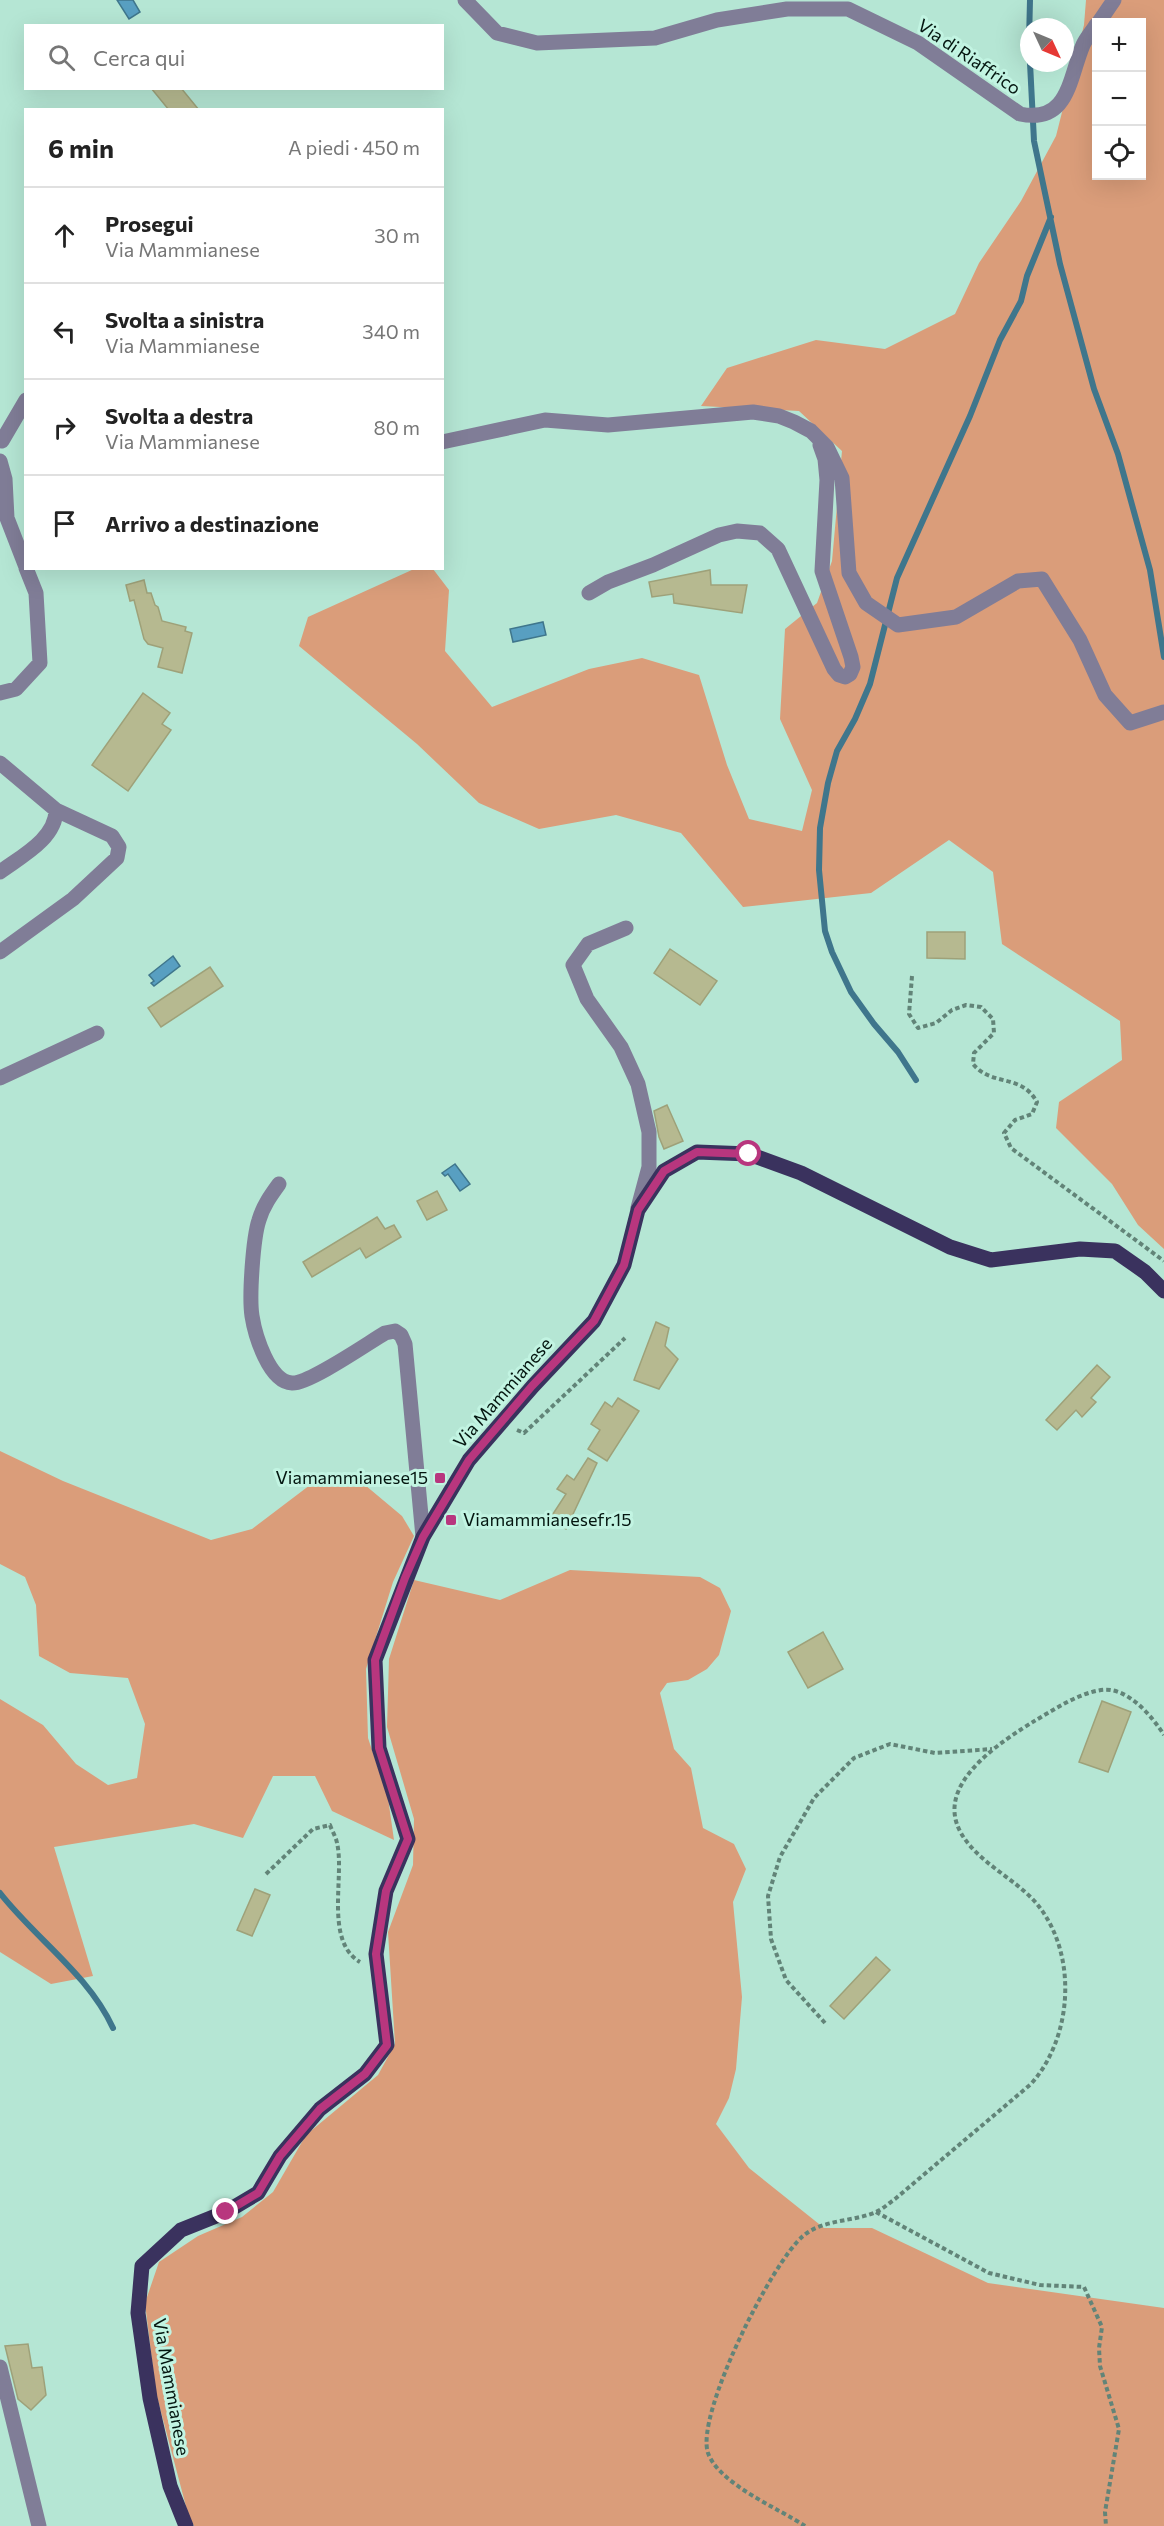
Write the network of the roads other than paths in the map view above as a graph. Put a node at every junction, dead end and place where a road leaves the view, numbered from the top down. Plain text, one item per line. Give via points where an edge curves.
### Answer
1 (465, 0) edge
2 (1114, 0) edge
3 (1102, 18) edge
4 (1092, 32) edge
5 (22, 412) edge
6 (811, 431) junction
7 (1, 441) edge
8 (444, 442) edge
9 (0, 461) edge
10 (24, 563) edge
11 (27, 570) edge
12 (589, 593) dead end
13 (0, 693) edge
14 (1164, 712) edge
15 (0, 763) edge
16 (56, 810) junction
17 (0, 872) edge
18 (626, 928) dead end
19 (0, 952) edge
20 (98, 1033) dead end
21 (0, 1078) edge
22 (279, 1184) dead end
23 (638, 1210) junction
24 (1164, 1291) edge
25 (423, 1537) junction
26 (0, 2367) edge
27 (39, 2526) edge
28 (186, 2526) edge

1 - 4 street, Via di Riaffrico via 497,33 537,43 654,38 717,20 787,9 848,9 918,43 1020,114 1035,117 1051,113 1068,92 1084,43
2 - 3 street, Via di Riaffrico
5 - 7 street
6 - 8 street via 779,416 753,412 608,425 545,420
6 - 12 street via 825,459 822,571 851,657 850,674 845,677 834,669 778,549 760,533 737,531 719,535
6 - 14 street via 827,447 842,478 849,573 866,603 898,625 956,617 1018,581 1042,579 1080,640 1105,694 1130,723
9 - 10 street via 7,518
11 - 13 street via 36,593 40,663 16,689
15 - 16 street
16 - 17 street via 56,820 43,837
16 - 19 street via 112,836 119,847 117,858 73,898
18 - 23 street via 588,944 573,965 587,999 621,1047 638,1084 649,1132 649,1167
20 - 21 street
22 - 25 street via 259,1220 254,1257 252,1315 270,1369 281,1380 293,1383 308,1379 385,1333 395,1331 401,1335
23 - 24 main road, Via Mammianese via 664,1171 697,1152 749,1154 801,1173 950,1247 991,1260 1080,1249 1114,1251
23 - 25 main road, Via Mammianese via 624,1265 594,1321 469,1460
25 - 28 main road, Via Mammianese via 375,1660 379,1748 408,1839 386,1891 376,1954 387,2045 365,2074 320,2109 280,2156 258,2193 226,2212 181,2230 142,2266 138,2313 150,2398 170,2486
26 - 27 street

